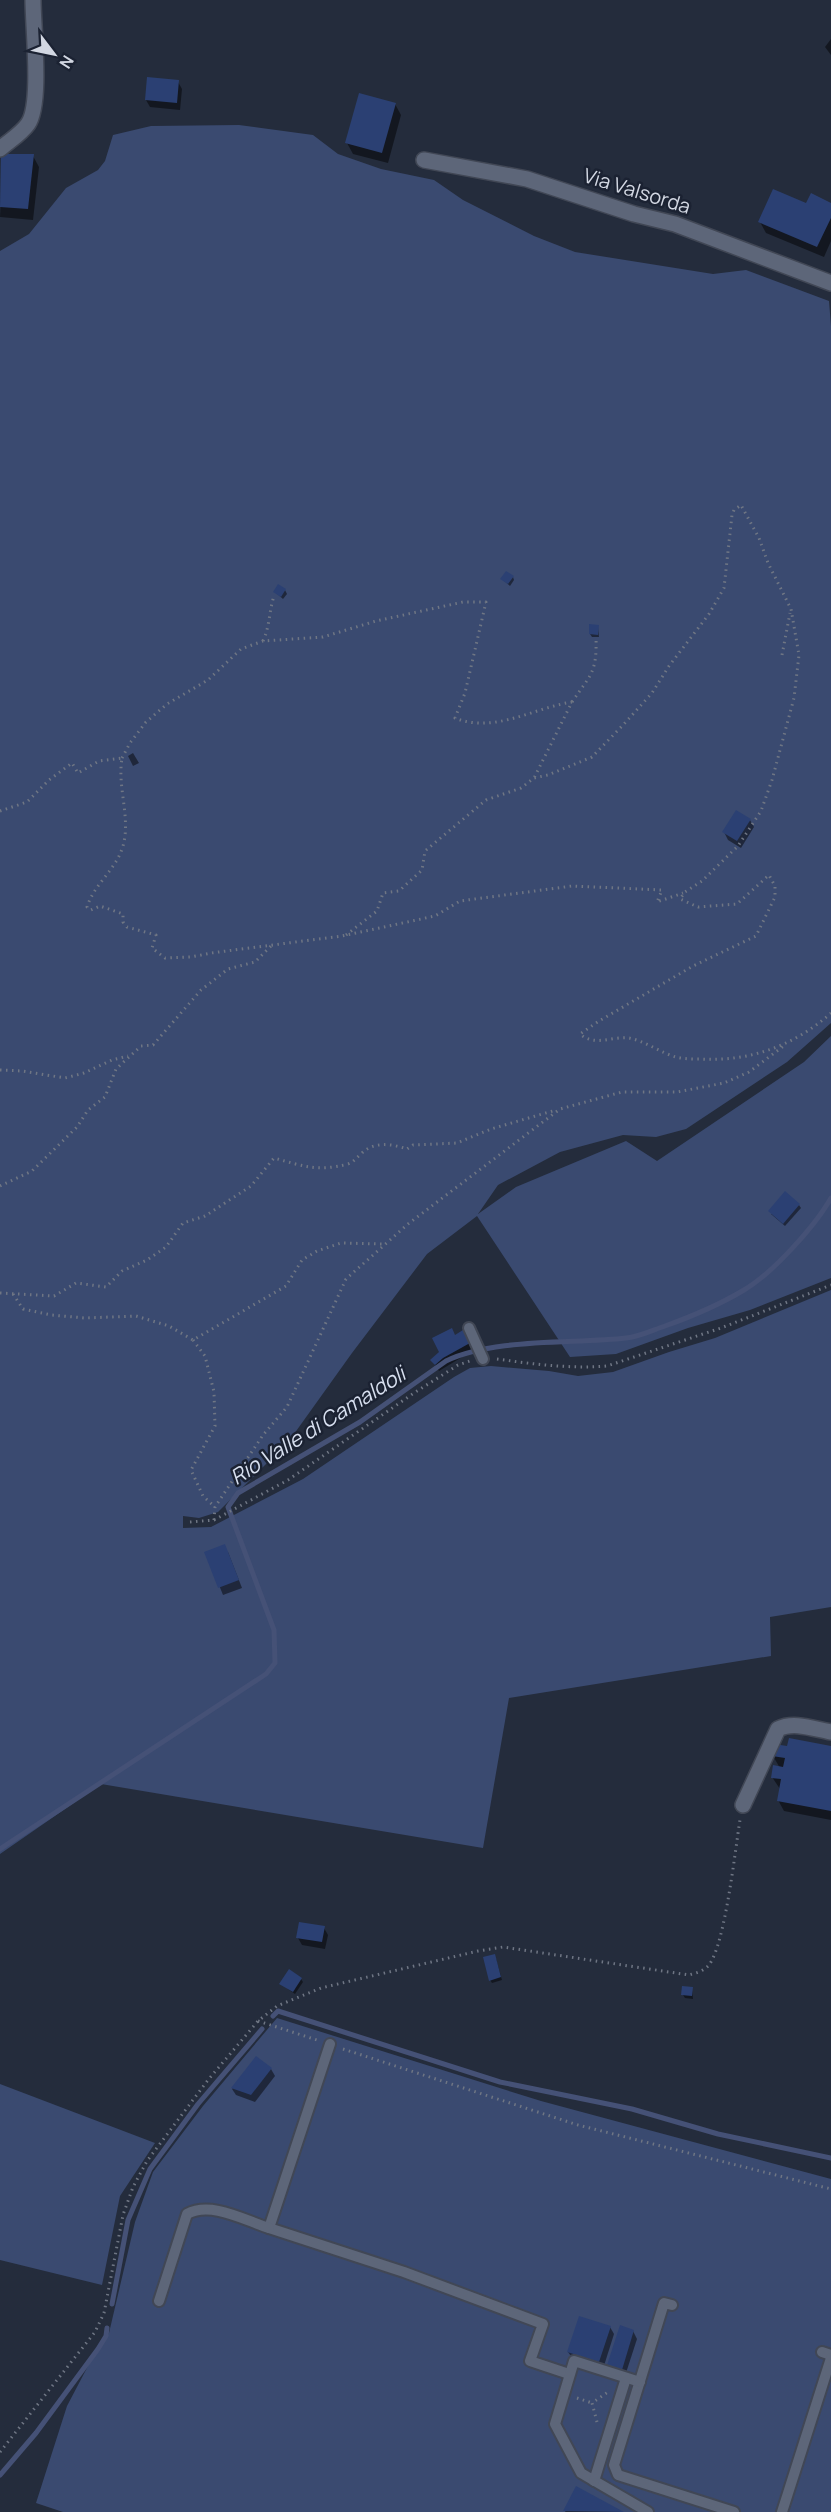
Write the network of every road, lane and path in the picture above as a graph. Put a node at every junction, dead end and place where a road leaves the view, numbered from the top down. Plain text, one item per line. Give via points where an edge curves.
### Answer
1 (33, 0) edge
2 (0, 148) edge
3 (424, 160) dead end
4 (831, 283) edge
5 (274, 596) dead end
6 (791, 609) junction
7 (596, 637) dead end
8 (263, 641) junction
9 (782, 655) dead end
10 (572, 702) junction
11 (122, 758) junction
12 (534, 778) junction
13 (0, 811) edge
14 (685, 892) junction
15 (346, 935) junction
16 (273, 944) junction
17 (831, 1013) edge
18 (788, 1042) junction
19 (132, 1055) junction
20 (0, 1070) edge
21 (560, 1109) junction
22 (0, 1186) edge
23 (384, 1244) junction
24 (831, 1285) edge
25 (0, 1293) edge
26 (13, 1294) junction
27 (469, 1328) dead end
28 (193, 1340) junction
29 (483, 1359) junction
30 (215, 1507) junction
31 (214, 1520) junction
32 (190, 1522) dead end
33 (831, 1732) edge
34 (743, 1805) dead end
35 (737, 1840) dead end
36 (258, 2021) junction
37 (330, 2044) junction
38 (831, 2189) edge
39 (269, 2228) junction
40 (159, 2301) dead end
41 (672, 2305) dead end
42 (828, 2355) edge
43 (569, 2374) junction
44 (626, 2378) junction
45 (641, 2387) junction
46 (0, 2452) edge
47 (594, 2481) junction
48 (704, 2507) edge
49 (648, 2512) edge
50 (734, 2512) edge
51 (782, 2512) edge

1 - 2 street via 33,111 29,123
3 - 4 street, Via Valsorda via 527,179 675,224
5 - 8 path
6 - 9 path
6 - 12 path via 741,505 732,515 724,588 652,693 592,757
6 - 14 path via 799,655 794,698 766,800 738,846
7 - 10 path via 597,661 591,677
8 - 10 path via 323,637 463,602 486,602 465,693 454,718 486,724
8 - 11 path via 241,649 208,680 167,704 146,722
10 - 12 path
11 - 13 path via 99,761 78,773 72,763 27,802
11 - 16 path via 120,783 126,831 122,849 93,893 88,908 100,906 118,912 123,914 127,927 156,935 152,948 165,958
12 - 15 path via 521,788 486,800 437,839 425,851 422,870 399,891 384,893 376,911
14 - 15 path via 657,902 662,890 572,886 460,901 435,916
14 - 18 path via 681,899 698,907 737,904 769,875 775,886 775,897 756,936 693,966 580,1034 594,1041 629,1038 678,1058 721,1060 752,1056
15 - 16 path
16 - 19 path via 255,962 228,969 201,990 153,1045 141,1046
17 - 18 path
18 - 21 path via 749,1072 724,1083 677,1092 622,1092
19 - 20 path via 65,1078
19 - 22 path via 116,1069 105,1096 88,1110 77,1127 32,1171
21 - 23 path
21 - 26 path via 457,1143 413,1145 406,1149 391,1143 365,1150 352,1163 333,1167 314,1169 274,1158 251,1186 205,1216 183,1223 166,1246 122,1271 106,1287 76,1283 54,1296
23 - 28 path via 341,1243 317,1251 302,1260 286,1286
23 - 30 path via 346,1279 287,1407
24 - 29 path via 721,1328 607,1366 588,1368
25 - 26 path
26 - 28 path via 23,1309 85,1318 136,1316 169,1326
27 - 29 lane
28 - 30 path via 205,1356 214,1392 215,1426 191,1470 203,1496
29 - 31 path via 458,1365 297,1474
30 - 31 path
31 - 32 path
33 - 34 street via 794,1725 778,1729
35 - 36 path via 720,1936 709,1965 698,1973 689,1975 503,1947 321,1988 277,2006
36 - 37 path
36 - 46 path via 147,2161 123,2215 104,2313 95,2332
37 - 38 path via 578,2125
37 - 39 lane
39 - 40 lane via 208,2209 187,2214
39 - 43 lane via 404,2272 543,2324 530,2361
41 - 45 lane via 664,2303
42 - 51 lane via 787,2478
43 - 44 lane via 574,2361
43 - 47 lane via 555,2424 581,2473
44 - 45 lane
44 - 47 lane
45 - 48 lane via 614,2465 618,2475
47 - 49 lane
48 - 50 lane

